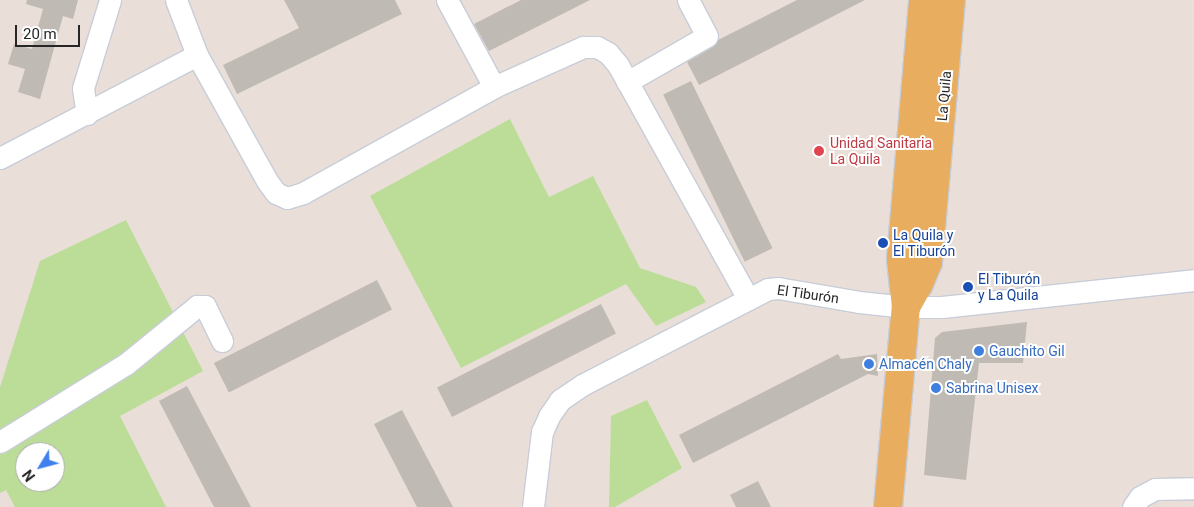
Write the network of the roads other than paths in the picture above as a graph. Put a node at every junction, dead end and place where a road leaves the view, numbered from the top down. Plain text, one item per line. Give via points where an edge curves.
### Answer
1 (110, 0) edge
2 (176, 0) edge
3 (447, 0) edge
4 (688, 0) edge
5 (923, 0) edge
6 (951, 0) edge
7 (198, 55) junction
8 (628, 82) junction
9 (494, 87) junction
10 (87, 114) junction
11 (0, 158) edge
12 (1194, 280) edge
13 (748, 299) junction
14 (906, 306) junction
15 (222, 341) dead end
16 (0, 442) edge
17 (1194, 488) edge
18 (1136, 502) edge
19 (532, 507) edge
20 (888, 507) edge

1 - 10 street via 83,88
2 - 7 street
3 - 9 street
4 - 8 street via 707,36
5 - 14 main road, La Quila via 901,259
6 - 14 main road, La Quila via 928,262
7 - 9 street via 267,181 276,193 288,198 304,193
7 - 10 street
8 - 9 street via 608,53 596,47 583,47
8 - 13 street
10 - 11 street
12 - 14 street, El Tiburón via 959,305
13 - 14 street, El Tiburón via 778,288
13 - 19 street, El Tiburón via 582,385 560,400 548,416 542,432
14 - 20 main road, La Quila
15 - 16 street via 205,306 197,306 126,364
17 - 18 street via 1155,490

